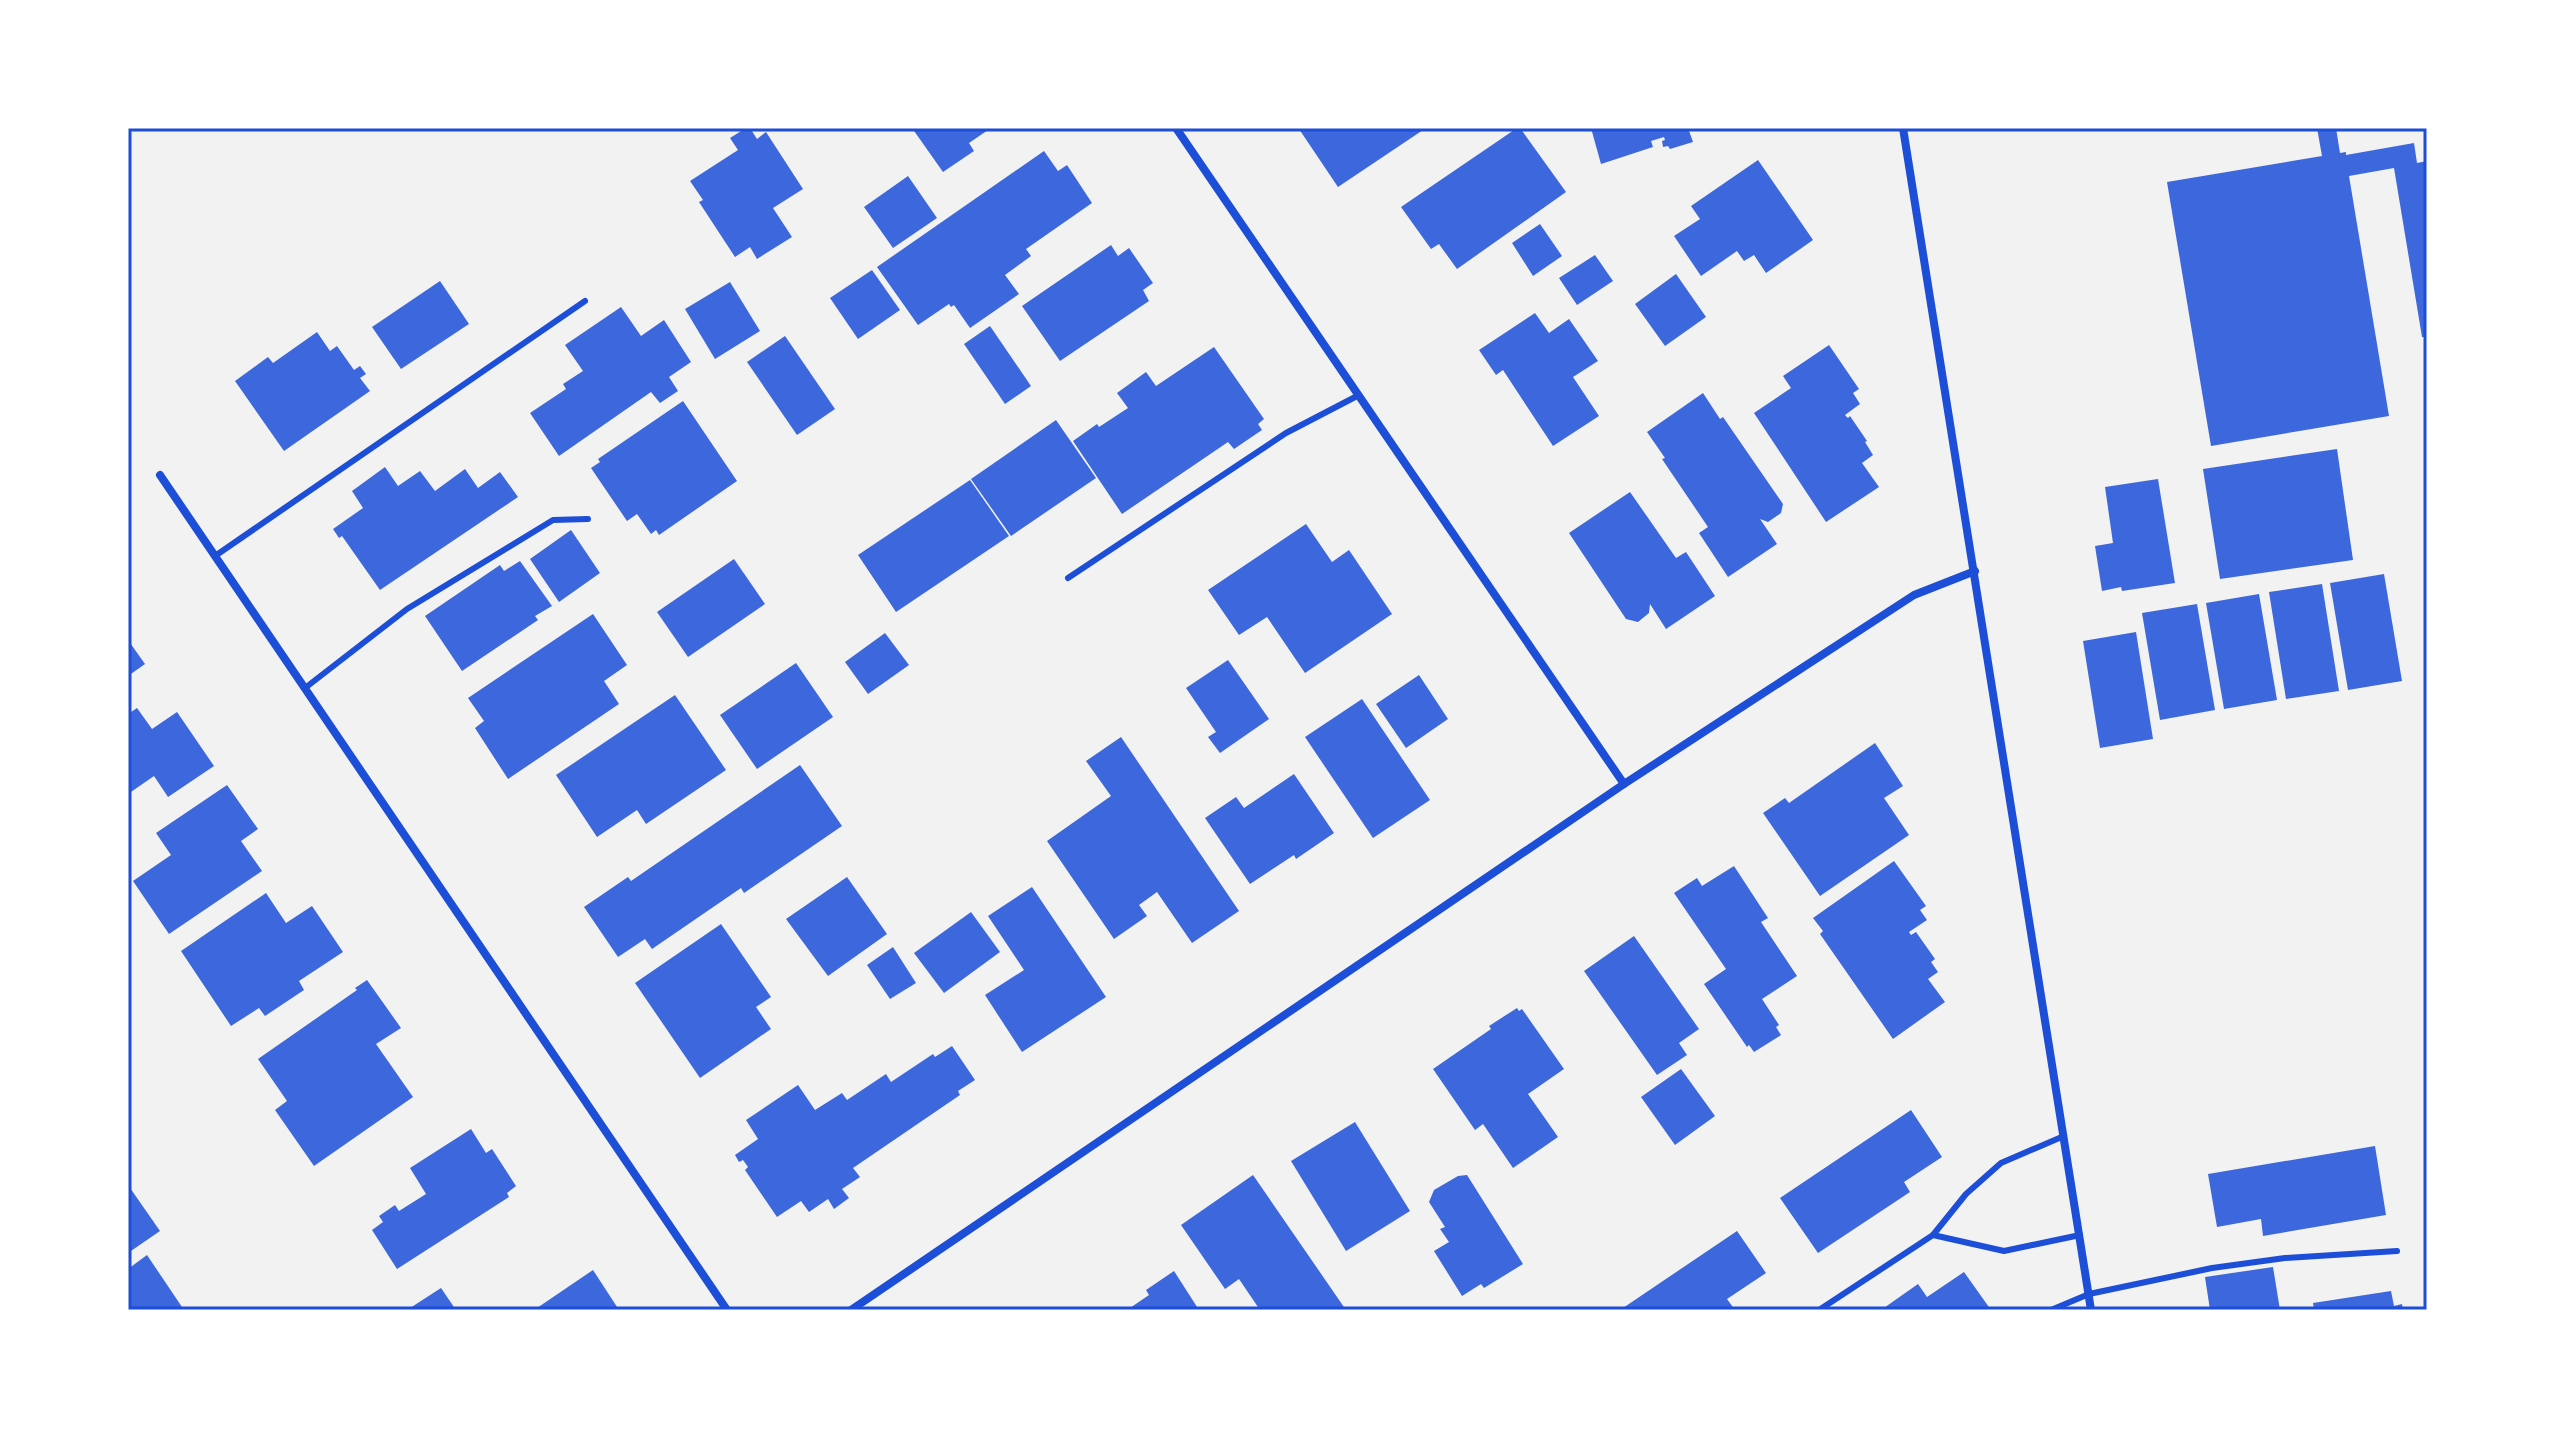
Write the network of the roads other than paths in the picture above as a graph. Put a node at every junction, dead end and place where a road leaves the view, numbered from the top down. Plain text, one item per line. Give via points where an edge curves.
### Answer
1 (1176, 128) edge
2 (1903, 128) edge
3 (585, 301) dead end
4 (1359, 395) junction
5 (160, 475) dead end
6 (588, 519) dead end
7 (215, 556) junction
8 (1975, 571) junction
9 (1068, 578) dead end
10 (305, 688) junction
11 (1624, 784) junction
12 (2064, 1136) junction
13 (1933, 1235) junction
14 (2080, 1235) junction
15 (2397, 1251) dead end
16 (2089, 1294) junction
17 (727, 1310) edge
18 (851, 1310) edge
19 (1819, 1310) edge
20 (2051, 1310) edge
21 (2091, 1310) edge

1 - 4 street
2 - 8 street
3 - 7 lane
4 - 9 lane via 1286,433
4 - 11 street
5 - 7 street
6 - 10 lane via 553,520 407,609
7 - 10 street
8 - 11 street via 1914,595
8 - 12 street
10 - 17 street
11 - 18 street
12 - 13 lane via 2001,1163 1966,1194
12 - 14 street
13 - 14 lane via 2004,1251
13 - 19 lane
14 - 16 street
15 - 16 lane via 2212,1268
16 - 20 lane
16 - 21 street

